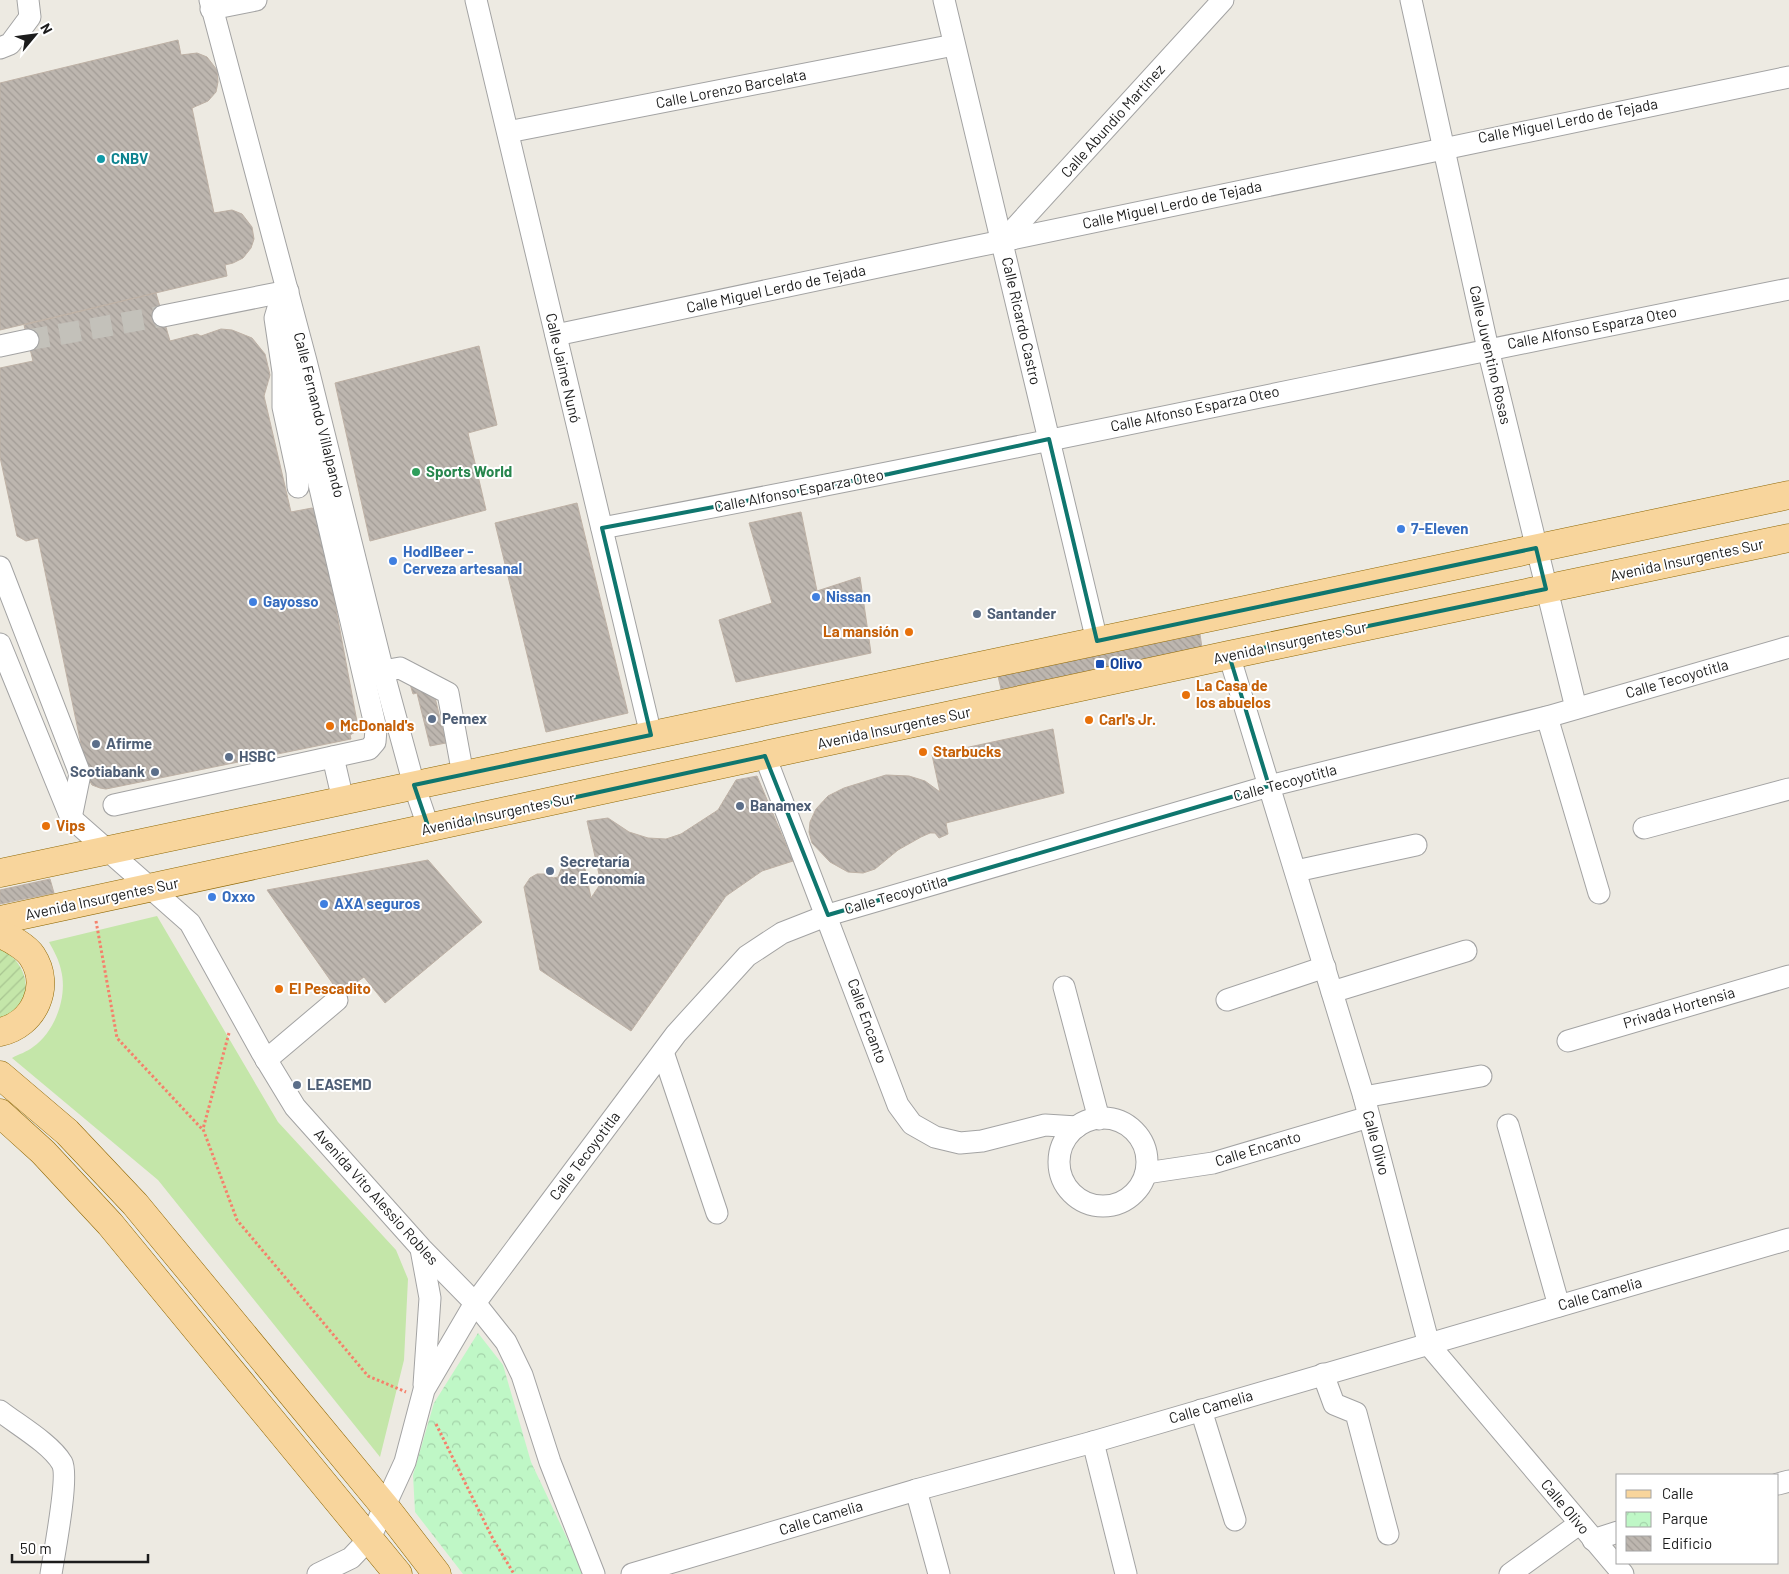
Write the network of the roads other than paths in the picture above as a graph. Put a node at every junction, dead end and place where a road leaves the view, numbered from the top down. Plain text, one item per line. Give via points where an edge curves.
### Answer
1 (28, 0) edge
2 (256, 0) edge
3 (476, 0) edge
4 (944, 0) edge
5 (1411, 0) edge
6 (1215, 3) edge
7 (211, 4) edge
8 (954, 45) junction
9 (0, 48) edge
10 (1789, 77) edge
11 (508, 132) junction
12 (1442, 147) junction
13 (1002, 242) junction
14 (1789, 289) edge
15 (280, 298) junction
16 (163, 316) tunnel mouth
17 (556, 335) junction
18 (28, 340) tunnel mouth
19 (0, 346) edge
20 (1488, 349) junction
21 (1049, 439) junction
22 (298, 487) dead end
23 (1789, 495) edge
24 (602, 528) junction
25 (1789, 538) edge
26 (1536, 548) junction
27 (0, 567) edge
28 (1546, 589) junction
29 (1097, 642) junction
30 (0, 644) edge
31 (1788, 652) edge
32 (1229, 656) junction
33 (383, 671) junction
34 (1576, 708) junction
35 (1547, 717) junction
36 (651, 735) junction
37 (765, 756) junction
38 (333, 757) junction
39 (463, 775) junction
40 (414, 785) junction
41 (1269, 786) junction
42 (1789, 788) edge
43 (343, 800) junction
44 (114, 805) dead end
45 (71, 818) junction
46 (1644, 828) dead end
47 (429, 829) junction
48 (1416, 845) dead end
49 (107, 850) junction
50 (1296, 872) junction
51 (0, 873) edge
52 (151, 889) junction
53 (1599, 893) dead end
54 (828, 915) junction
55 (0, 920) edge
56 (0, 934) edge
57 (1466, 951) dead end
58 (1325, 967) junction
59 (1789, 976) edge
60 (1064, 987) dead end
61 (1332, 992) junction
62 (334, 997) dead end
63 (1226, 1000) dead end
64 (0, 1032) edge
65 (1568, 1041) dead end
66 (663, 1052) junction
67 (264, 1055) junction
68 (0, 1075) edge
69 (1482, 1076) dead end
70 (1366, 1107) junction
71 (0, 1113) edge
72 (1099, 1119) junction
73 (1508, 1126) dead end
74 (1077, 1127) junction
75 (1146, 1173) junction
76 (717, 1214) dead end
77 (1789, 1239) edge
78 (421, 1248) junction
79 (475, 1303) junction
80 (1559, 1306) junction
81 (1429, 1344) junction
82 (1323, 1374) junction
83 (423, 1394) junction
84 (1201, 1410) junction
85 (0, 1411) edge
86 (1093, 1442) junction
87 (916, 1490) junction
88 (386, 1508) junction
89 (1235, 1520) dead end
90 (1579, 1524) junction
91 (1616, 1533) edge
92 (1388, 1534) dead end
93 (370, 1538) junction
94 (1593, 1540) junction
95 (51, 1574) edge
96 (318, 1574) edge
97 (398, 1574) edge
98 (437, 1574) edge
99 (594, 1574) edge
100 (632, 1574) edge
101 (939, 1574) edge
102 (1126, 1574) edge
103 (1510, 1574) edge
104 (1622, 1574) edge

1 - 9 street via 30,16 10,44
2 - 7 street
3 - 11 street, Calle Jaime Nunó
4 - 8 street, Calle Ricardo Castro
5 - 12 street, Calle Juventino Rosas
6 - 13 street, Calle Abundio Martínez
7 - 15 street, Calle Fernando Villalpando
8 - 11 street, Calle Lorenzo Barcelata
8 - 13 street, Calle Ricardo Castro
10 - 12 street, Calle Miguel Lerdo de Tejada
11 - 17 street, Calle Jaime Nunó
12 - 13 street, Calle Miguel Lerdo de Tejada
12 - 20 street, Calle Juventino Rosas
13 - 17 street, Calle Miguel Lerdo de Tejada
13 - 21 street, Calle Ricardo Castro
14 - 20 street, Calle Alfonso Esparza Oteo
15 - 16 street
15 - 22 street via 275,318 283,372 283,407
15 - 33 street, Calle Fernando Villalpando
15 - 38 street via 376,729 375,742 369,749
17 - 24 street, Calle Jaime Nunó
18 - 19 street
20 - 21 street, Calle Alfonso Esparza Oteo
20 - 26 street, Calle Juventino Rosas
21 - 24 street, Calle Alfonso Esparza Oteo via 889,474
21 - 29 street, Calle Ricardo Castro
23 - 26 main road
24 - 36 street, Calle Jaime Nunó
25 - 28 main road, Avenida Insurgentes Sur
26 - 28 street, Calle Juventino Rosas
26 - 29 main road
27 - 45 street via 80,774
28 - 32 main road, Avenida Insurgentes Sur
28 - 34 street, Calle Juventino Rosas
29 - 36 main road
30 - 45 street
31 - 34 street, Calle Tecoyotitla
32 - 37 main road, Avenida Insurgentes Sur
32 - 41 street, Calle Olivo
33 - 39 street via 400,668 448,693
33 - 40 street, Calle Fernando Villalpando
34 - 35 street, Calle Tecoyotitla
35 - 41 street, Calle Tecoyotitla
35 - 53 street
36 - 39 main road
37 - 47 main road, Avenida Insurgentes Sur
37 - 54 street, Calle Encanto
38 - 43 street
38 - 44 street
39 - 40 main road
40 - 43 main road
40 - 47 street, Calle Fernando Villalpando
41 - 50 street, Calle Olivo
41 - 54 street, Calle Tecoyotitla
42 - 46 street
43 - 49 main road
45 - 49 street, Avenida Vito Alessio Robles
47 - 52 main road, Avenida Insurgentes Sur
48 - 50 street
49 - 51 main road
49 - 52 street, Avenida Vito Alessio Robles
50 - 58 street, Calle Olivo
52 - 55 main road, Avenida Insurgentes Sur
52 - 67 street, Avenida Vito Alessio Robles via 190,923
54 - 66 street, Calle Tecoyotitla via 782,933 746,956
54 - 74 street, Calle Encanto via 898,1105 912,1124 935,1137 960,1143 982,1141 1045,1125
56 - 64 main road via 32,956 42,980 40,996 32,1010 16,1026
57 - 61 street
58 - 61 street, Calle Olivo
58 - 63 street
59 - 65 street, Privada Hortensia
60 - 72 street
61 - 70 street, Calle Olivo
62 - 67 street
66 - 76 street
66 - 79 street, Calle Tecoyotitla
67 - 78 street, Avenida Vito Alessio Robles via 295,1107
68 - 88 main road via 67,1132 134,1204
69 - 70 street, Calle Encanto
70 - 75 street, Calle Encanto via 1213,1163
70 - 81 street, Calle Olivo
71 - 93 main road via 43,1152 110,1224
72 - 74 street
72 - 75 street via 1116,1121 1132,1130 1145,1150
73 - 80 street
74 - 75 street via 1068,1135 1059,1162 1061,1176 1078,1198 1090,1204 1118,1204 1131,1196
77 - 80 street, Calle Camelia
78 - 79 street, Avenida Vito Alessio Robles
78 - 83 street via 430,1298
79 - 83 street, Calle Tecoyotitla
79 - 99 street, Avenida Vito Alessio Robles via 506,1342 522,1375 550,1462
80 - 81 street, Calle Camelia
81 - 82 street, Calle Camelia
81 - 90 street, Calle Olivo
82 - 84 street, Calle Camelia
82 - 92 street via 1334,1404 1356,1413
83 - 88 street, Calle Tecoyotitla via 405,1462
84 - 86 street, Calle Camelia
84 - 89 street
85 - 95 street via 63,1464 64,1480
86 - 87 street, Calle Camelia
86 - 102 street
87 - 100 street, Calle Camelia
87 - 101 street
88 - 93 street, Calle Tecoyotitla
88 - 98 main road
90 - 94 street, Calle Olivo
90 - 103 street
91 - 94 street
93 - 96 street, Calle Tecoyotitla via 350,1558
93 - 97 main road
94 - 104 street, Calle Olivo

